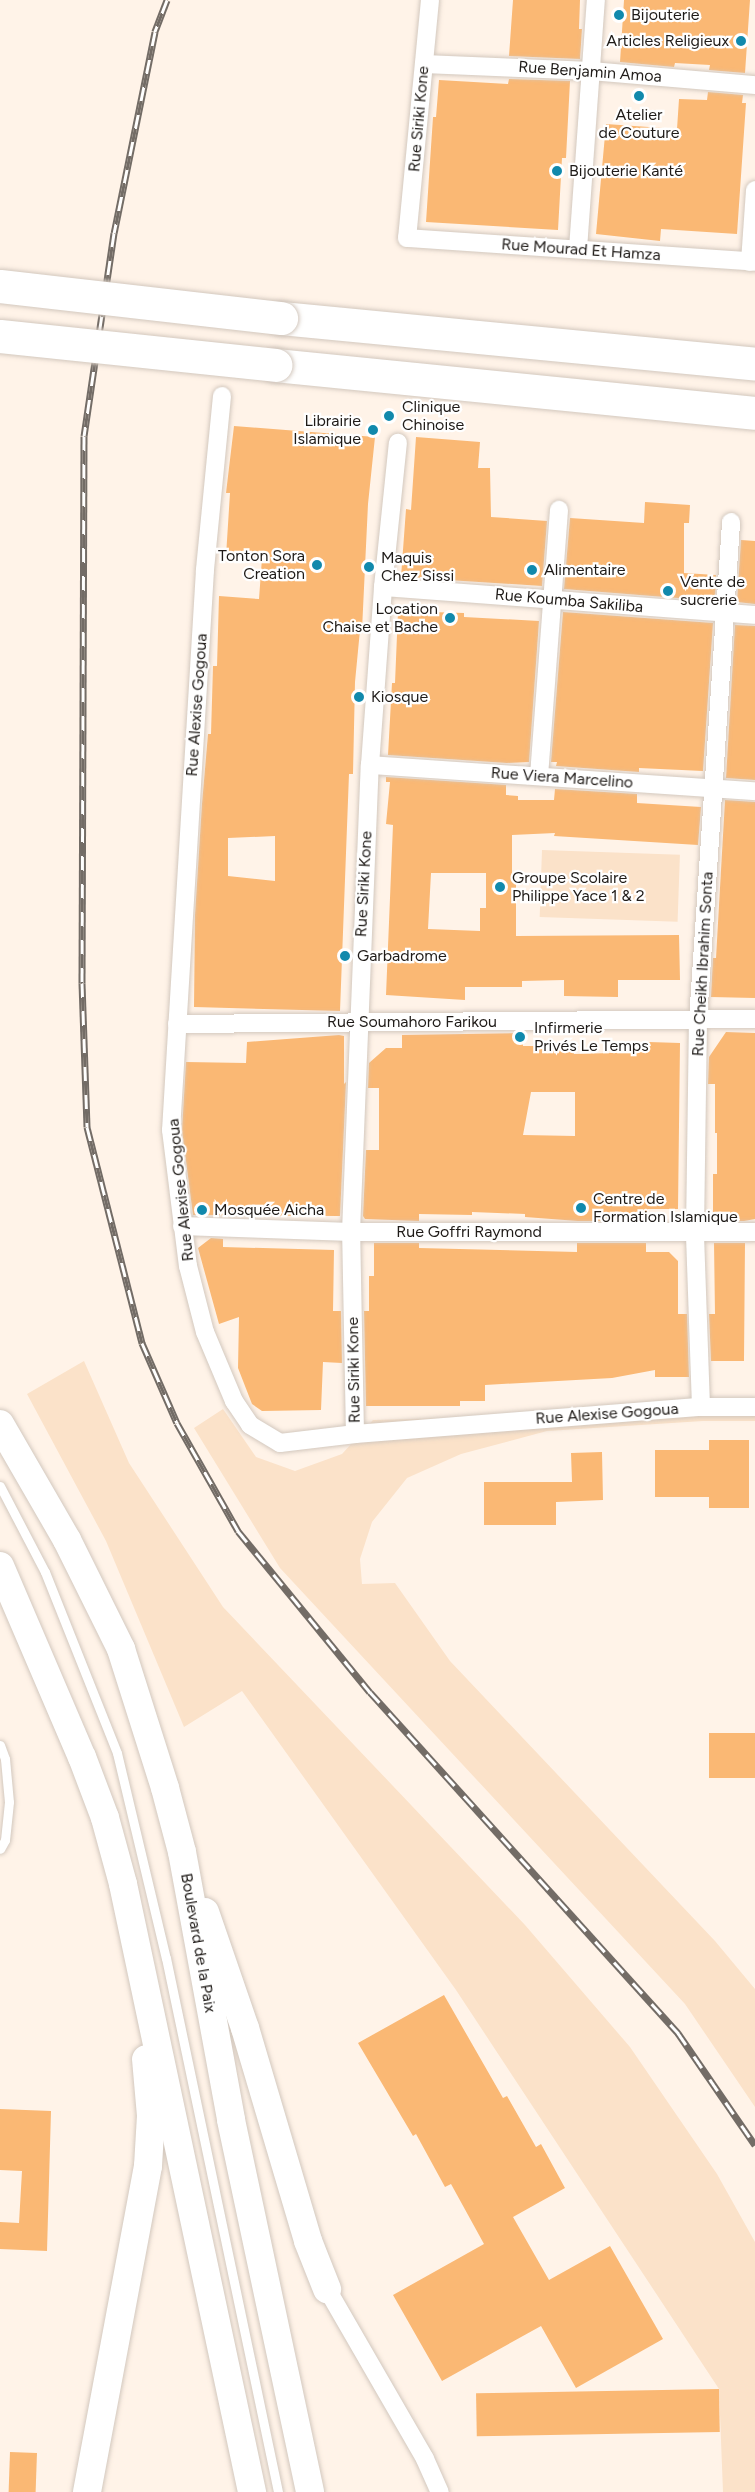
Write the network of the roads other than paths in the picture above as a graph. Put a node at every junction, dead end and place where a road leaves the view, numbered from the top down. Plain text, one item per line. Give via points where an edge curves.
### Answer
1 (430, 0) edge
2 (596, 0) edge
3 (424, 64) junction
4 (591, 70) junction
5 (755, 85) edge
6 (755, 190) edge
7 (407, 238) joint
8 (578, 249) junction
9 (752, 262) edge
10 (0, 286) edge
11 (0, 336) edge
12 (755, 364) edge
13 (222, 396) dead end
14 (755, 413) edge
15 (398, 443) dead end
16 (559, 510) dead end
17 (731, 522) dead end
18 (383, 587) junction
19 (552, 599) junction
20 (723, 613) junction
21 (755, 615) edge
22 (369, 765) junction
23 (539, 776) junction
24 (713, 789) junction
25 (755, 792) edge
26 (755, 1019) edge
27 (698, 1020) junction
28 (358, 1022) junction
29 (177, 1024) junction
30 (182, 1226) junction
31 (351, 1232) junction
32 (695, 1232) junction
33 (755, 1232) edge
34 (701, 1407) junction
35 (755, 1407) edge
36 (0, 1424) edge
37 (355, 1434) junction
38 (0, 1486) edge
39 (0, 1566) edge
40 (0, 1745) edge
41 (0, 1849) edge
42 (182, 1852) junction
43 (140, 1958) junction
44 (327, 2289) joint
45 (87, 2492) edge
46 (252, 2492) edge
47 (278, 2492) edge
48 (310, 2492) edge
49 (440, 2492) edge

1 - 3 street, Rue Siriki Kone
2 - 4 street
3 - 4 street, Rue Benjamin Amoa
3 - 7 street, Rue Siriki Kone
4 - 5 street, Rue Benjamin Amoa
4 - 8 street
6 - 9 street
7 - 8 street, Rue Mourad Et Hamza
8 - 9 street, Rue Mourad Et Hamza
10 - 12 highway, bridge
11 - 14 highway, bridge
13 - 29 street, Rue Alexise Gogoua via 205,570
15 - 18 street, Rue Siriki Kone
16 - 19 street
17 - 20 street, Rue Cheikh Ibrahim Sonta
18 - 19 street, Rue Koumba Sakiliba
18 - 22 street, Rue Siriki Kone
19 - 20 street, Rue Koumba Sakiliba
19 - 23 street
20 - 21 street, Rue Koumba Sakiliba
20 - 24 street, Rue Cheikh Ibrahim Sonta
22 - 23 street, Rue Viera Marcelino
22 - 28 street, Rue Siriki Kone
23 - 24 street, Rue Viera Marcelino
24 - 25 street, Rue Viera Marcelino
24 - 27 street, Rue Cheikh Ibrahim Sonta
26 - 27 street, Rue Soumahoro Farikou
27 - 28 street, Rue Soumahoro Farikou
27 - 32 street, Rue Cheikh Ibrahim Sonta
28 - 29 street, Rue Soumahoro Farikou
28 - 31 street, Rue Siriki Kone
29 - 30 street, Rue Alexise Gogoua via 171,1130
30 - 31 street, Rue Goffri Raymond
30 - 37 street, Rue Alexise Gogoua via 205,1332 225,1383 250,1425 280,1443
31 - 32 street, Rue Goffri Raymond
31 - 37 street, Rue Siriki Kone
32 - 33 street, Rue Goffri Raymond
32 - 34 street, Rue Cheikh Ibrahim Sonta
34 - 35 street, Rue Alexise Gogoua
34 - 37 street, Rue Alexise Gogoua
36 - 42 main road, Boulevard de la Paix via 67,1540 121,1649
38 - 47 lane, Boulevard de la Paix via 45,1572 117,1753 166,1958
39 - 43 main road via 105,1818
40 - 41 lane via 9,1802 5,1840
42 - 44 main road via 220,1949 308,2241
42 - 48 main road, Boulevard de la Paix via 231,2120
43 - 45 main road via 151,2116 148,2166
43 - 46 main road
44 - 49 street

